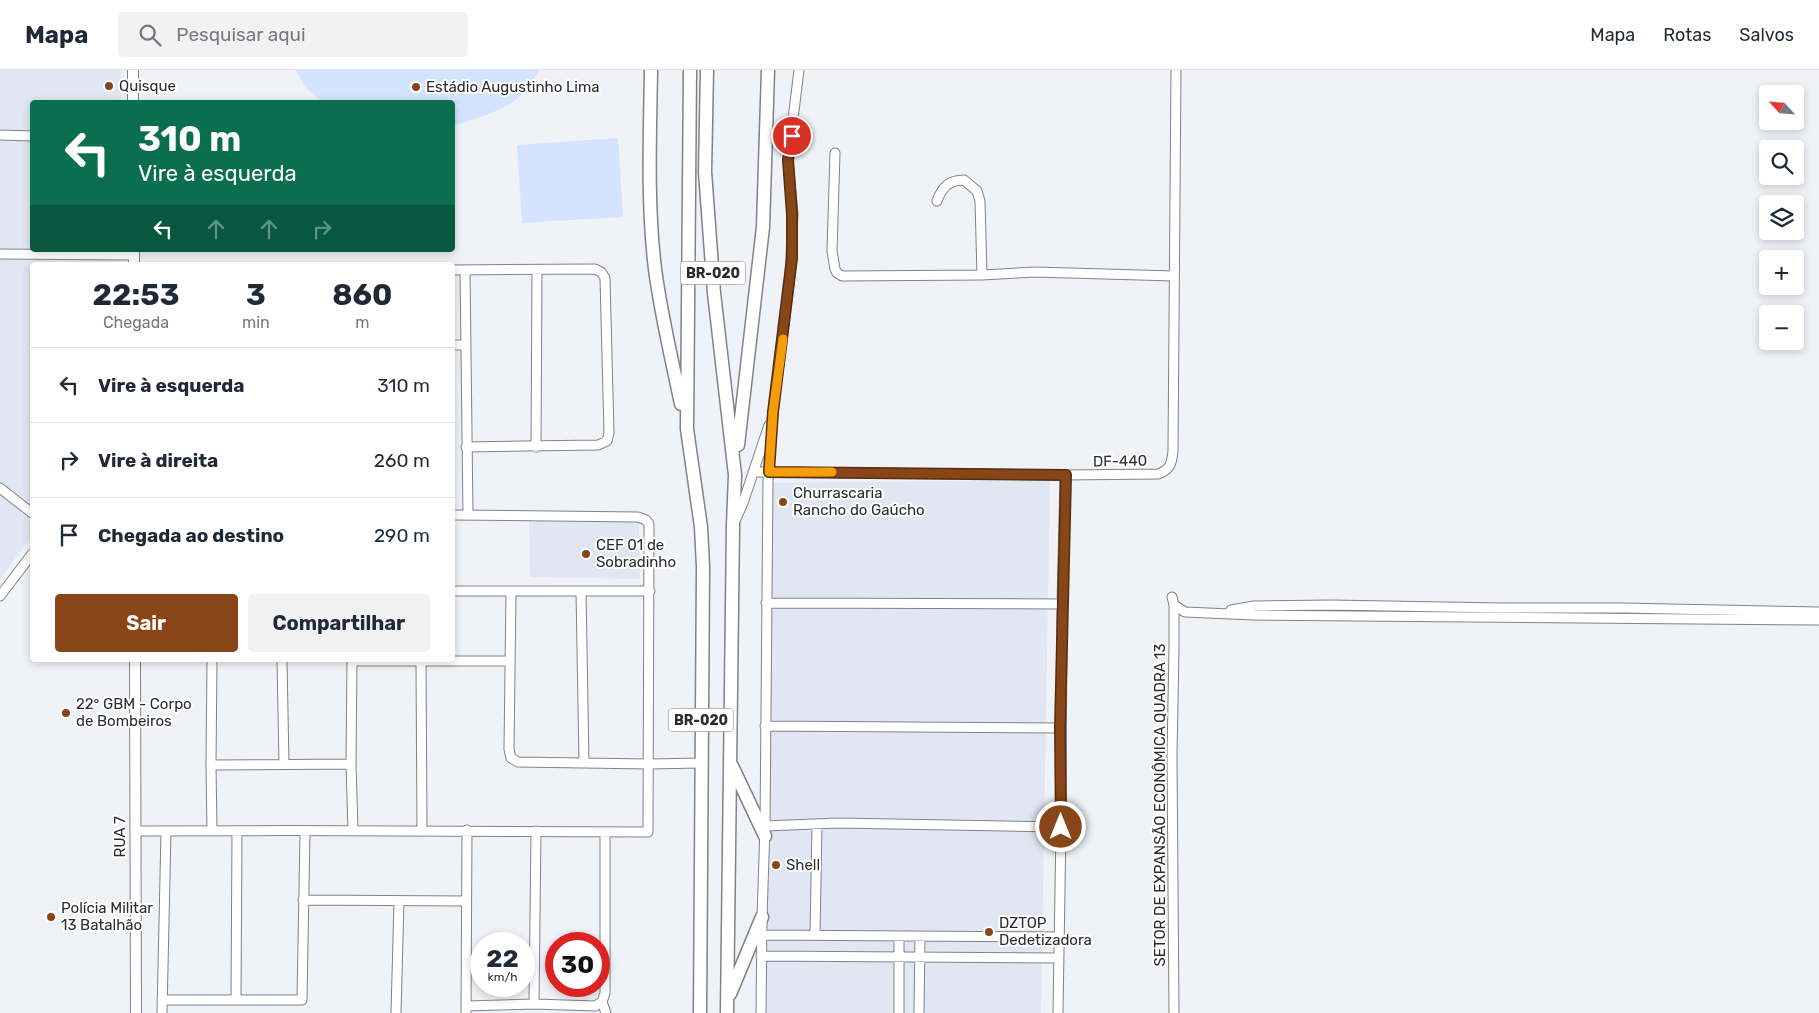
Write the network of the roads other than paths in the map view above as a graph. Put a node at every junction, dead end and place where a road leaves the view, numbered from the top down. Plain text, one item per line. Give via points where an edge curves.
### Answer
1 (133, 70) edge
2 (650, 70) edge
3 (690, 70) edge
4 (707, 70) edge
5 (768, 70) edge
6 (799, 70) edge
7 (1176, 70) edge
8 (133, 100) edge
9 (0, 136) edge
10 (30, 136) edge
11 (835, 153) dead end
12 (937, 201) dead end
13 (0, 254) edge
14 (134, 257) edge
15 (455, 270) edge
16 (465, 270) junction
17 (537, 270) junction
18 (982, 275) junction
19 (1174, 276) junction
20 (455, 345) edge
21 (466, 345) junction
22 (773, 412) junction
23 (687, 429) junction
24 (466, 447) junction
25 (536, 447) junction
26 (753, 472) junction
27 (769, 472) junction
28 (735, 475) junction
29 (1066, 475) junction
30 (0, 488) edge
31 (30, 511) edge
32 (455, 515) edge
33 (468, 515) junction
34 (733, 525) junction
35 (30, 557) edge
36 (455, 591) edge
37 (511, 591) junction
38 (581, 591) junction
39 (650, 591) junction
40 (0, 596) edge
41 (766, 604) junction
42 (1062, 604) junction
43 (1221, 612) junction
44 (1819, 612) edge
45 (1819, 620) edge
46 (455, 660) edge
47 (510, 661) junction
48 (135, 662) edge
49 (212, 662) edge
50 (282, 662) edge
51 (352, 662) edge
52 (421, 662) edge
53 (765, 726) junction
54 (1060, 728) junction
55 (730, 762) junction
56 (584, 763) junction
57 (701, 763) junction
58 (284, 764) junction
59 (351, 764) junction
60 (649, 764) junction
61 (210, 765) junction
62 (818, 824) junction
63 (1061, 827) junction
64 (422, 830) junction
65 (467, 830) junction
66 (135, 831) junction
67 (166, 831) junction
68 (212, 831) junction
69 (237, 831) junction
70 (353, 831) junction
71 (536, 831) junction
72 (765, 831) junction
73 (305, 832) junction
74 (605, 832) junction
75 (304, 900) junction
76 (399, 901) junction
77 (466, 901) junction
78 (762, 917) junction
79 (762, 935) junction
80 (815, 935) junction
81 (899, 936) junction
82 (920, 937) junction
83 (1058, 937) junction
84 (762, 956) junction
85 (899, 956) junction
86 (920, 956) junction
87 (1058, 958) junction
88 (162, 1000) junction
89 (236, 1000) junction
90 (602, 1002) junction
91 (534, 1004) junction
92 (727, 1007) edge
93 (466, 1009) edge
94 (136, 1013) edge
95 (162, 1013) edge
96 (396, 1013) edge
97 (606, 1013) edge
98 (700, 1013) edge
99 (761, 1013) edge
100 (899, 1013) edge
101 (920, 1013) edge
102 (1058, 1013) edge
103 (1174, 1013) edge

1 - 8 main road
2 - 23 highway, BR-020 via 650,182 655,269
3 - 23 highway, BR-020
4 - 28 highway, BR-020 via 705,172 714,293
5 - 28 highway, BR-020 via 763,227
6 - 22 street via 788,160 792,214 790,276
7 - 19 street
9 - 10 street
11 - 18 street via 832,251 838,273 848,277
12 - 18 street via 941,191 956,180 964,180 977,191
13 - 14 street
15 - 16 street
16 - 17 street
16 - 21 street
17 - 25 street
17 - 25 street via 595,270 605,278 610,432 607,441 598,445
18 - 19 street via 1035,272
19 - 29 street, DF-440 via 1174,451 1171,464 1158,474
20 - 21 street
21 - 24 street
22 - 26 street
22 - 27 street
23 - 57 highway, BR-020 via 701,527 703,567
24 - 25 street
24 - 33 street
26 - 27 street, DF-440
26 - 34 street
27 - 29 street, DF-440
27 - 41 street
28 - 34 highway, BR-020
29 - 42 street
30 - 31 street
32 - 33 street
33 - 39 street via 638,517 646,520 650,530
34 - 55 highway, BR-020
35 - 40 street
36 - 37 street
37 - 38 street
37 - 47 street
38 - 39 street
38 - 56 street
39 - 60 street
41 - 42 street
41 - 53 street
42 - 54 street
43 - 44 street via 1254,606 1331,605
43 - 45 street
43 - 103 street, SETOR DE EXPANSÃO ECONÔMICA QUADRA 13 via 1185,612 1173,601
46 - 47 street
47 - 56 street via 511,758 518,762
48 - 66 main road, RUA 7
49 - 61 street
50 - 58 street
51 - 59 street
52 - 64 street
53 - 54 street
53 - 72 street
54 - 63 street
55 - 72 highway
55 - 92 highway, BR-020
56 - 60 street
57 - 60 street
57 - 98 highway, BR-020
58 - 59 street
58 - 61 street
59 - 70 street
60 - 74 street via 648,832
61 - 68 street
62 - 63 street
62 - 72 street
62 - 80 street
63 - 83 street
64 - 65 street
64 - 70 street
65 - 71 street
65 - 77 street
66 - 67 street
66 - 94 main road, RUA 7
67 - 68 street
67 - 88 street
68 - 69 street
69 - 73 street
69 - 89 street
70 - 73 street
71 - 74 street
71 - 91 street
72 - 78 street
73 - 75 street
74 - 90 street via 605,993
75 - 76 street
75 - 89 street via 302,1000
76 - 77 street
76 - 96 street
77 - 93 street
78 - 79 street
78 - 92 highway
79 - 80 street
79 - 84 street
80 - 81 street
81 - 82 street
81 - 85 street
82 - 83 street
82 - 86 street
83 - 87 street
84 - 85 street
84 - 99 street
85 - 86 street
85 - 100 street
86 - 87 street
86 - 101 street
87 - 102 street
88 - 89 street
88 - 95 street
90 - 91 street via 595,1006
90 - 97 street
91 - 93 street

